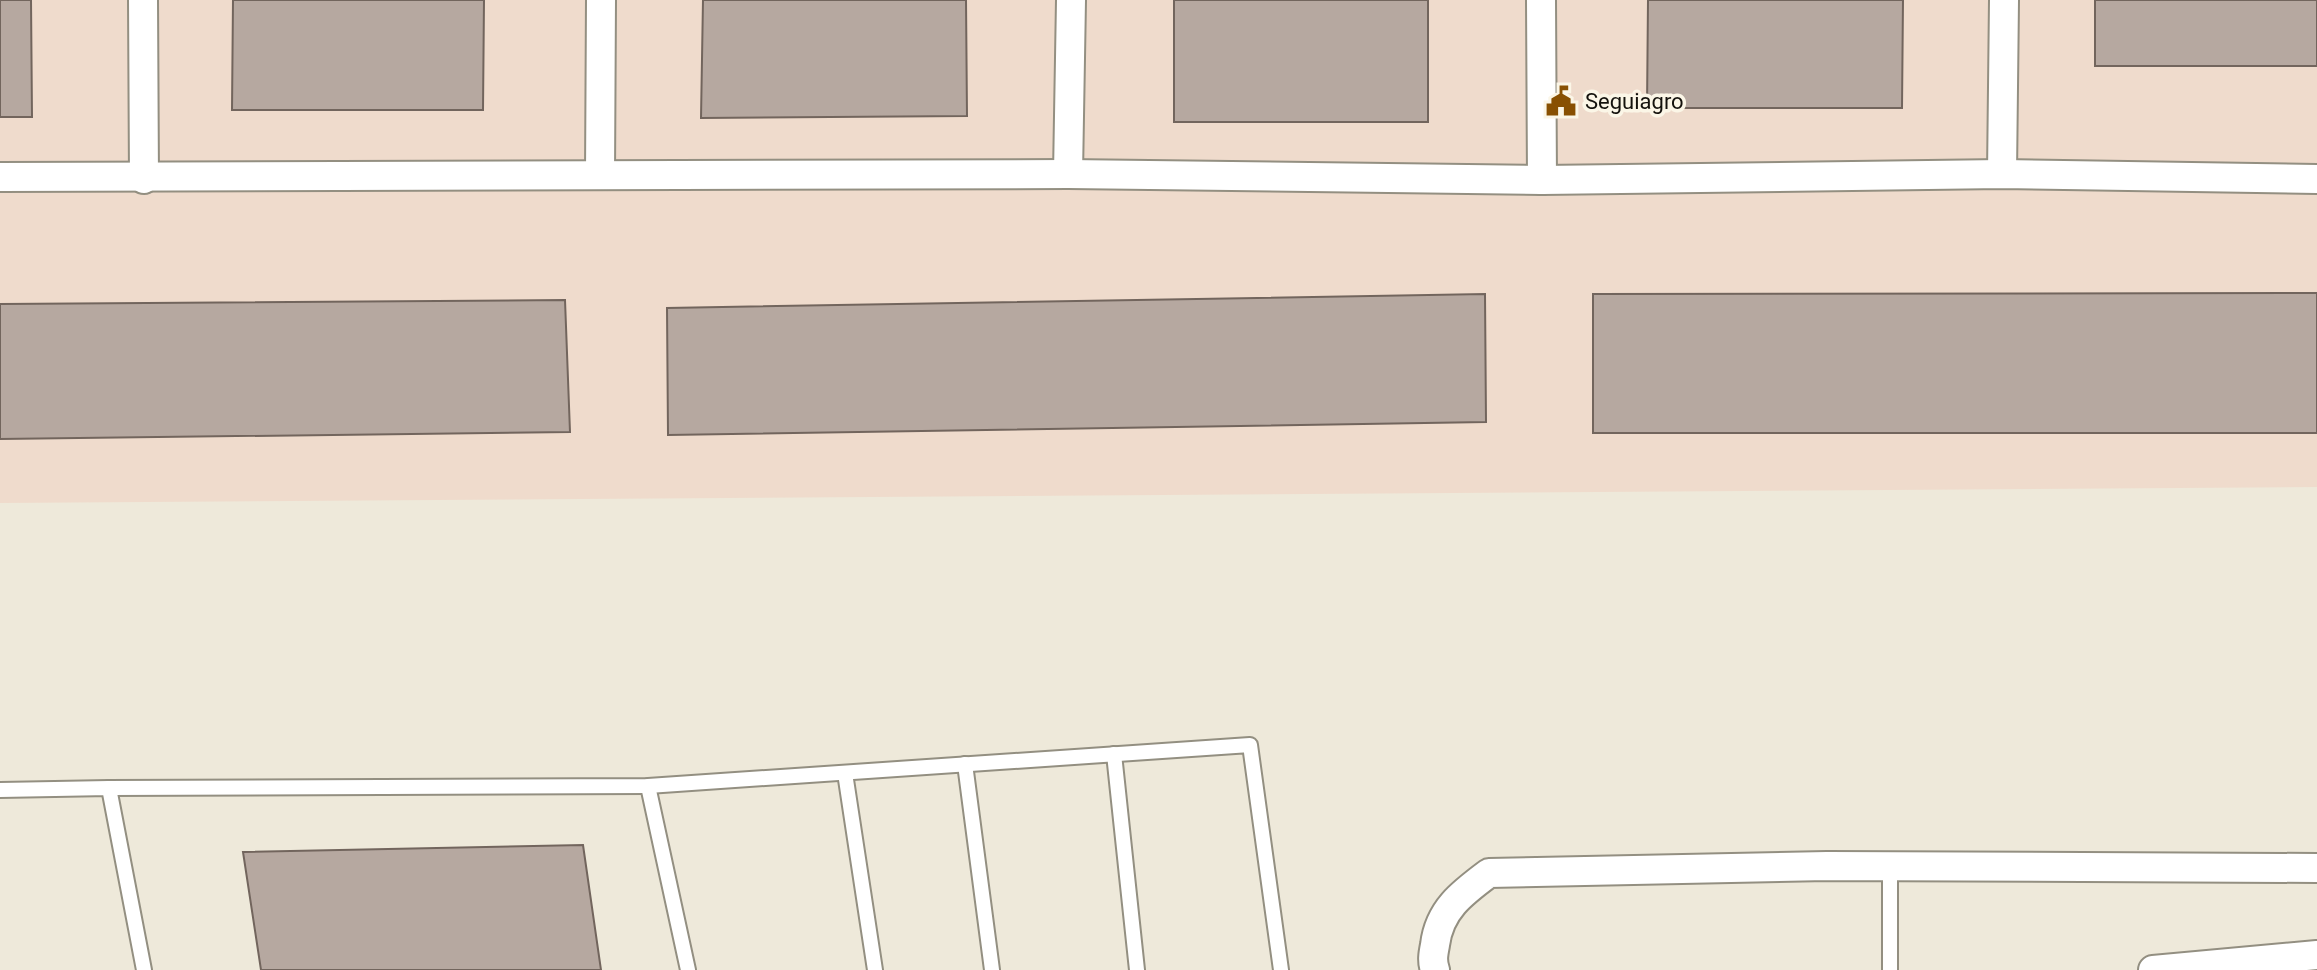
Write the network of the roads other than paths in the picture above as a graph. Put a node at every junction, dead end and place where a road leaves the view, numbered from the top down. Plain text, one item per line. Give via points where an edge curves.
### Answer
1 (143, 0) edge
2 (601, 0) edge
3 (1071, 0) edge
4 (1541, 0) edge
5 (2004, 0) edge
6 (1068, 174) junction
7 (2002, 174) junction
8 (600, 175) junction
9 (0, 177) edge
10 (144, 179) junction
11 (2317, 179) edge
12 (1542, 180) junction
13 (1114, 754) junction
14 (965, 764) junction
15 (845, 773) junction
16 (648, 786) junction
17 (109, 788) junction
18 (0, 790) edge
19 (1890, 866) junction
20 (2317, 868) edge
21 (2317, 955) edge
22 (144, 970) edge
23 (688, 970) edge
24 (875, 970) edge
25 (992, 970) edge
26 (1137, 970) edge
27 (1281, 970) edge
28 (1435, 970) edge
29 (1890, 970) edge
30 (2153, 970) edge

1 - 10 street
2 - 8 street
3 - 6 street
4 - 12 street
5 - 7 street
6 - 8 street
6 - 12 street
7 - 11 street
7 - 12 street
8 - 10 street
9 - 10 street
13 - 14 lane
13 - 26 lane
13 - 27 lane via 1250,745
14 - 15 lane
14 - 25 lane
15 - 16 lane
15 - 24 lane
16 - 17 lane
16 - 23 lane
17 - 18 lane
17 - 22 lane
19 - 20 street
19 - 28 street via 1489,873 1456,897 1437,925
19 - 29 lane
21 - 30 street

